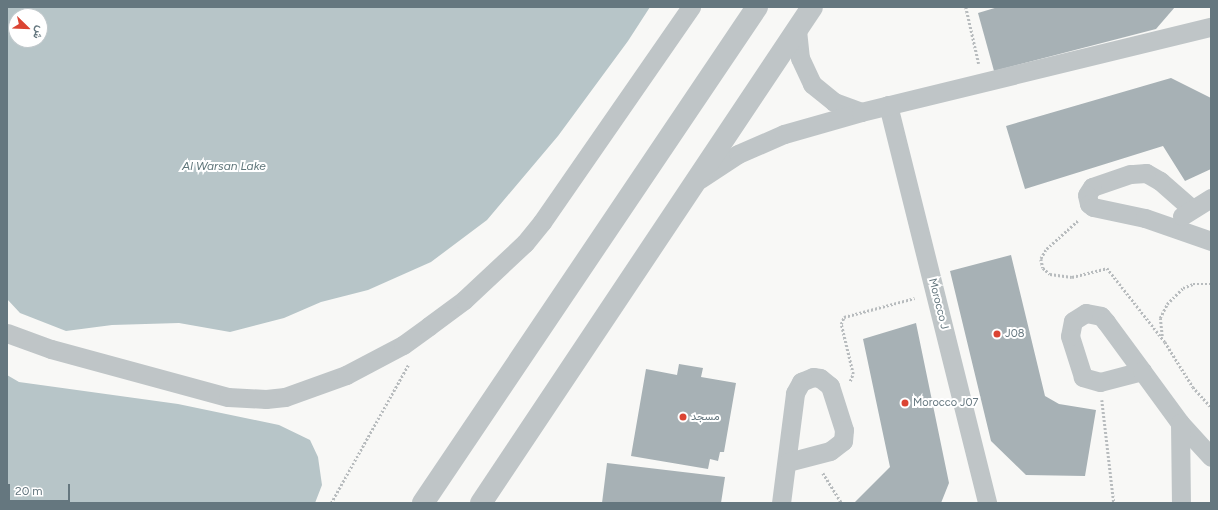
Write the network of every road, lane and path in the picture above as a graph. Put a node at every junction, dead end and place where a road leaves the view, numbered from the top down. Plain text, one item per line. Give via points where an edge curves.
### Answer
1 (691, 7) edge
2 (757, 7) edge
3 (812, 7) edge
4 (966, 7) edge
5 (1211, 27) edge
6 (797, 30) junction
7 (984, 82) junction
8 (888, 105) junction
9 (861, 112) junction
10 (697, 181) junction
11 (1211, 198) edge
12 (1093, 207) junction
13 (1192, 209) junction
14 (1170, 225) junction
15 (1211, 241) edge
16 (1211, 284) edge
17 (935, 292) junction
18 (7, 333) edge
19 (1165, 342) junction
20 (411, 360) dead end
21 (1142, 371) junction
22 (1100, 382) junction
23 (830, 386) junction
24 (1211, 407) edge
25 (1180, 423) junction
26 (812, 456) junction
27 (1211, 457) edge
28 (788, 462) junction
29 (331, 503) edge
30 (423, 503) edge
31 (481, 503) edge
32 (780, 503) edge
33 (842, 503) edge
34 (987, 503) edge
35 (1114, 503) edge
36 (1181, 503) edge

1 - 18 street via 525,243 464,300 429,326 397,348 346,375 285,397 228,397 51,349
2 - 30 street
3 - 6 street
4 - 7 path
5 - 7 street
6 - 9 street via 800,58 812,84 834,102
6 - 10 street
7 - 8 street
8 - 9 street
8 - 17 street, Morocco J
9 - 10 street via 761,143 733,157
10 - 31 street
11 - 13 street
12 - 13 street via 1087,200 1092,187 1138,173 1146,173 1160,181
12 - 14 street
12 - 19 path via 1046,250 1041,259 1043,268 1050,274 1072,277 1108,268
13 - 14 street
14 - 15 street
16 - 19 path via 1193,284 1184,288 1167,304 1159,326
17 - 23 path via 844,317 842,328 853,378 846,383
17 - 34 street, Morocco J
19 - 24 path via 1193,386
20 - 29 path
21 - 22 street
21 - 22 street via 1101,316 1086,313 1073,321 1070,336 1079,372 1088,380
21 - 25 street
22 - 35 path
23 - 26 street via 844,436 835,449
23 - 28 street via 820,378 813,377 801,382 797,387
25 - 27 street
25 - 36 street
26 - 28 street
26 - 33 path
28 - 32 street

